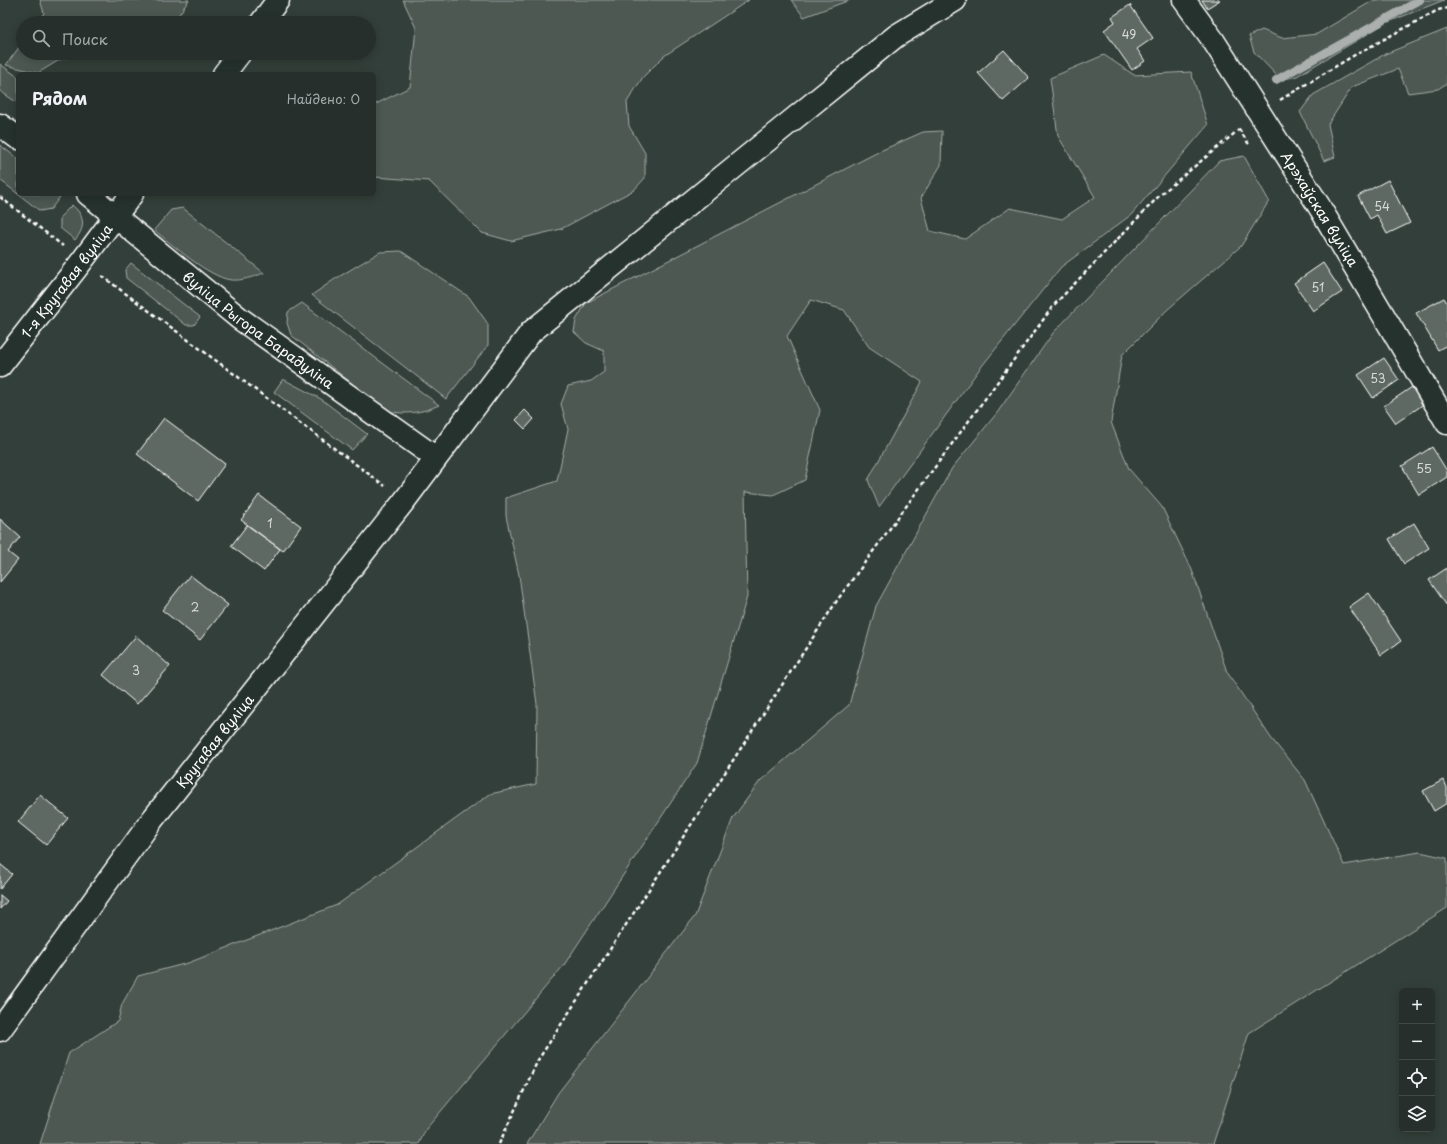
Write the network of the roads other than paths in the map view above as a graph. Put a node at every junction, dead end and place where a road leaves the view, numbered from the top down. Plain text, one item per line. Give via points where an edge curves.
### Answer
1 (278, 0) edge
2 (955, 0) edge
3 (1184, 0) edge
4 (266, 16) edge
5 (235, 60) edge
6 (226, 72) edge
7 (0, 125) edge
8 (16, 137) edge
9 (90, 196) edge
10 (130, 196) edge
11 (115, 216) junction
12 (0, 366) edge
13 (1447, 423) edge
14 (436, 458) junction
15 (0, 1030) edge

1 - 4 street
2 - 14 street, Кругавая вуліца via 896,36 531,332
3 - 13 street, Арэхаўская вуліца, bridge via 1213,40 1319,206
5 - 6 street
7 - 8 street
9 - 11 street, вуліца Рыгора Барадуліна
10 - 11 street, 1-я Кругавая вуліца
11 - 12 street, 1-я Кругавая вуліца
11 - 14 street, вуліца Рыгора Барадуліна via 239,318
14 - 15 street, Кругавая вуліца via 152,820

